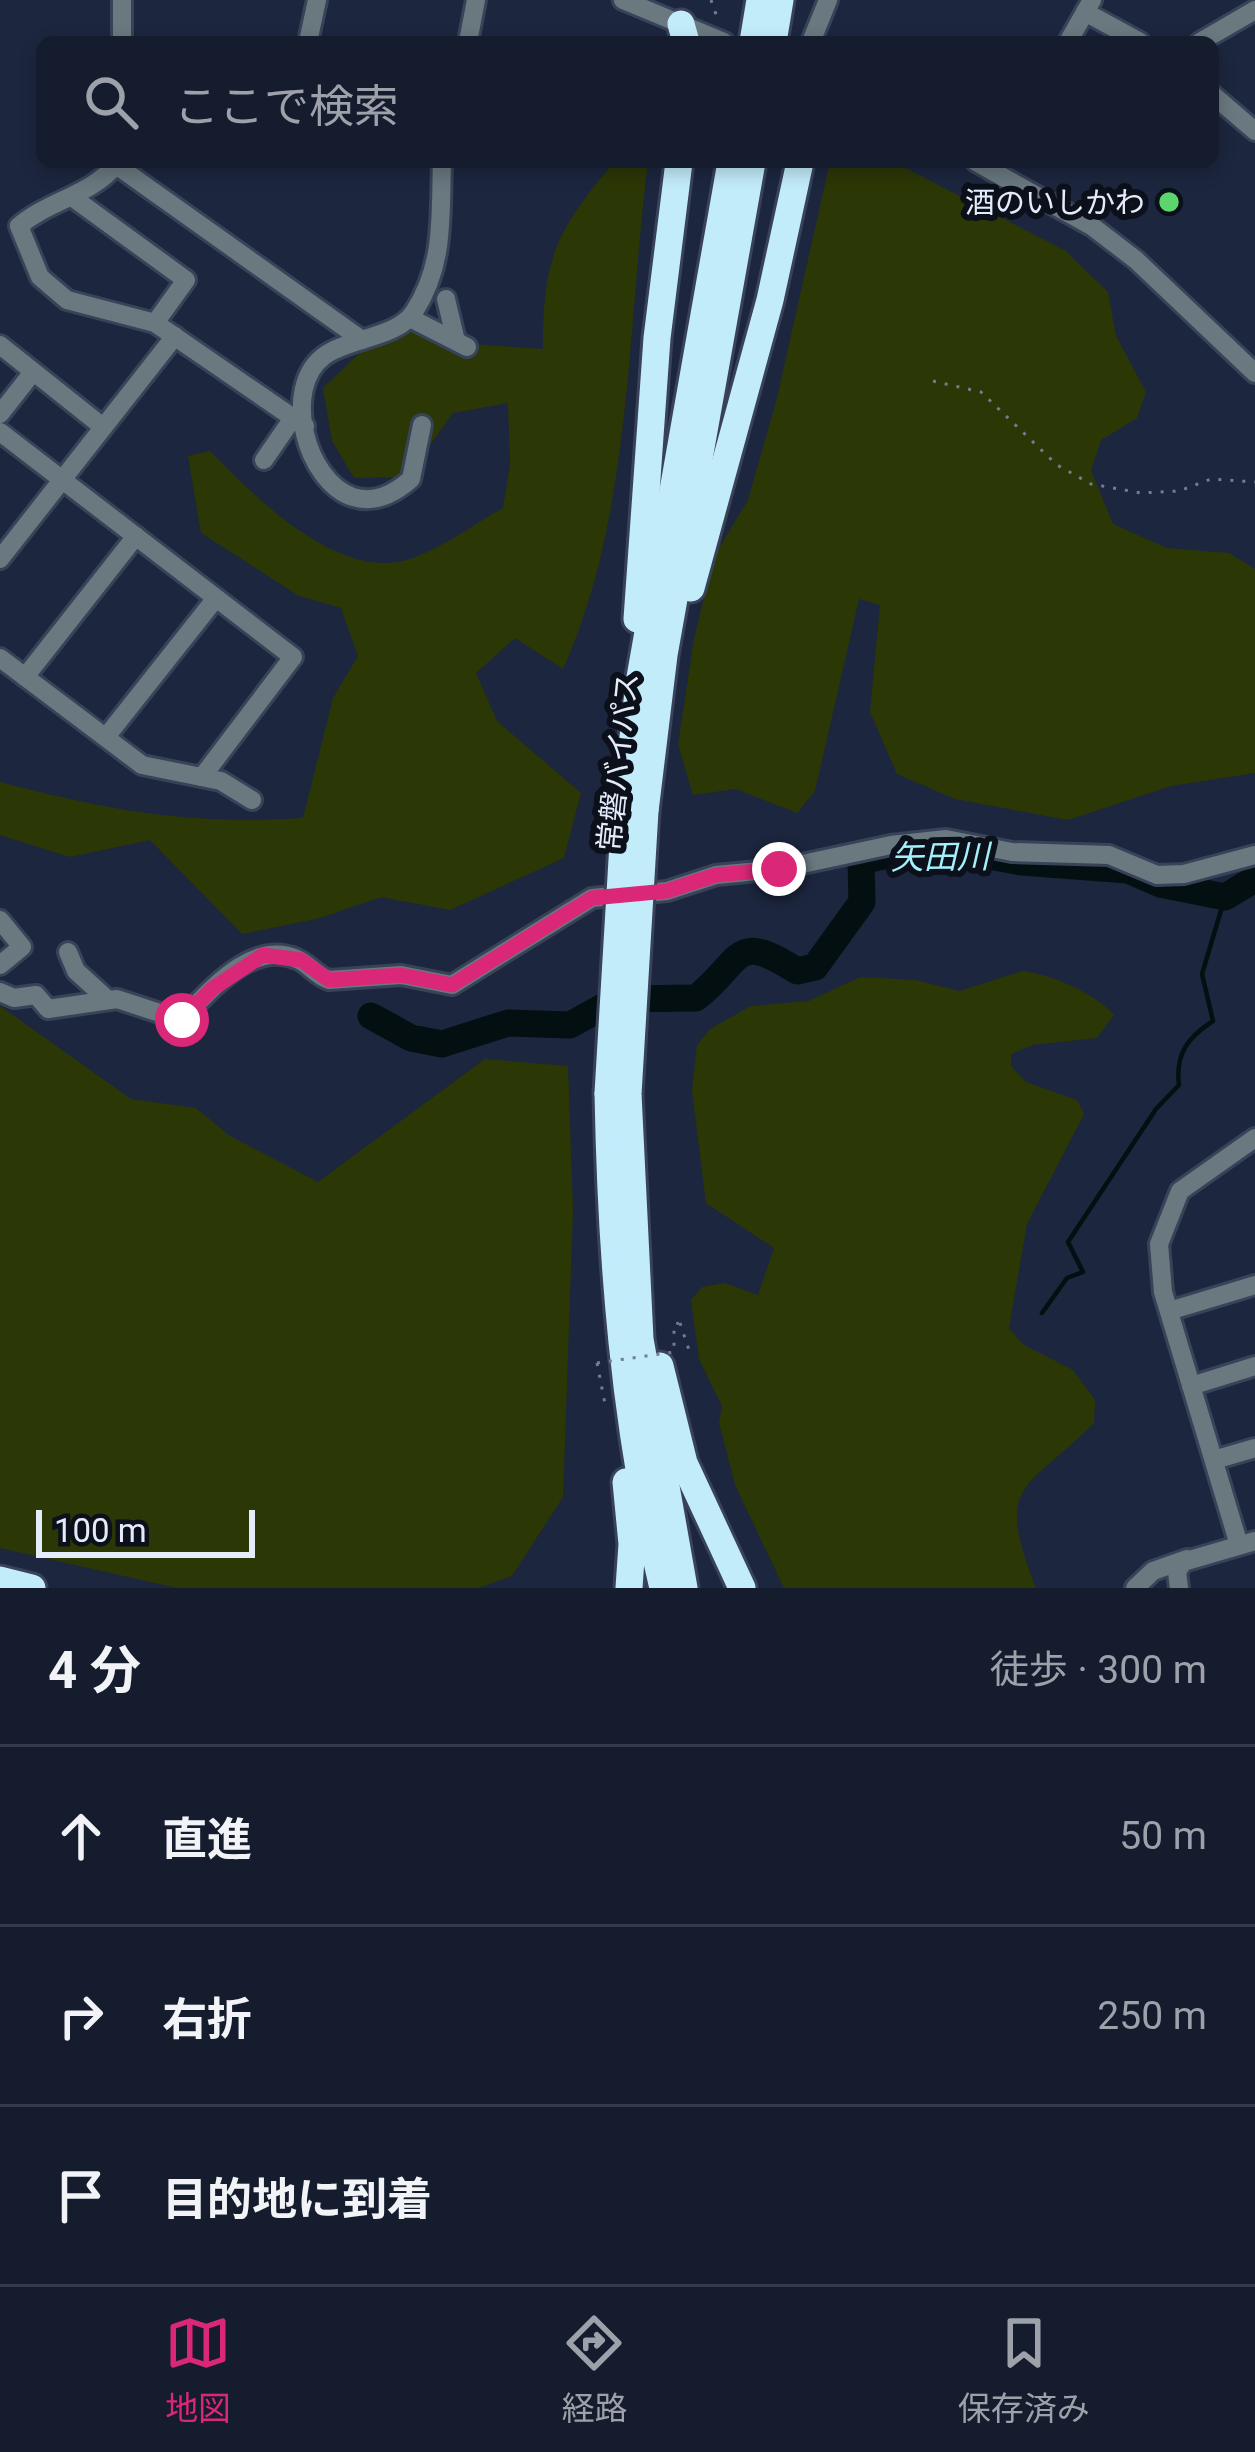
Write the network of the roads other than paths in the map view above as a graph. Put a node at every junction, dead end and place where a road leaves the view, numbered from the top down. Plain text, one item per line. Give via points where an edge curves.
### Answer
1 (122, 0) edge
2 (317, 0) edge
3 (476, 0) edge
4 (760, 0) edge
5 (780, 0) edge
6 (828, 0) edge
7 (636, 2) edge
8 (1089, 6) edge
9 (1255, 10) edge
10 (684, 33) edge
11 (122, 36) edge
12 (309, 36) edge
13 (469, 36) edge
14 (763, 36) edge
15 (764, 36) edge
16 (813, 36) edge
17 (1072, 36) edge
18 (1132, 36) edge
19 (1210, 36) edge
20 (1219, 100) edge
21 (1253, 126) edge
22 (113, 168) edge
23 (120, 168) edge
24 (442, 168) edge
25 (678, 168) edge
26 (730, 168) edge
27 (751, 168) edge
28 (799, 168) edge
29 (1004, 168) edge
30 (72, 197) junction
31 (293, 290) junction
32 (446, 299) dead end
33 (280, 308) dead end
34 (410, 318) junction
35 (155, 323) junction
36 (175, 336) junction
37 (362, 340) junction
38 (0, 346) edge
39 (33, 372) junction
40 (1255, 374) edge
41 (0, 414) edge
42 (299, 422) junction
43 (422, 425) dead end
44 (103, 428) junction
45 (0, 432) edge
46 (264, 460) dead end
47 (62, 479) junction
48 (136, 536) junction
49 (0, 559) edge
50 (216, 598) junction
51 (0, 658) edge
52 (26, 677) junction
53 (638, 683) junction
54 (106, 737) junction
55 (202, 777) junction
56 (252, 800) dead end
57 (640, 802) junction
58 (1255, 855) edge
59 (0, 920) edge
60 (68, 952) dead end
61 (0, 965) edge
62 (0, 992) edge
63 (108, 1000) junction
64 (1255, 1138) edge
65 (621, 1206) junction
66 (1255, 1285) edge
67 (1169, 1311) junction
68 (1255, 1366) edge
69 (1191, 1386) junction
70 (1255, 1448) edge
71 (1214, 1460) junction
72 (1247, 1543) edge
73 (1190, 1558) junction
74 (0, 1580) edge
75 (32, 1588) edge
76 (629, 1588) edge
77 (663, 1588) edge
78 (684, 1588) edge
79 (742, 1588) edge
80 (1135, 1588) edge
81 (1179, 1588) edge

1 - 11 street
2 - 12 street
3 - 13 street
4 - 14 highway
5 - 15 highway
6 - 16 street
7 - 10 street
8 - 17 street
8 - 18 street
9 - 19 street
20 - 21 street
22 - 30 street
23 - 31 street
24 - 34 street via 439,260
25 - 53 highway via 636,592
26 - 53 highway, 常磐バイパス
27 - 57 highway, 常磐バイパス
28 - 57 highway via 686,606 667,721
29 - 40 street via 1136,260
30 - 35 street via 186,280
30 - 35 street via 19,226 40,278 67,300
31 - 33 street
31 - 37 street
32 - 34 street via 461,344
34 - 37 street
35 - 36 street
36 - 42 street
36 - 44 street
37 - 42 street via 323,356
38 - 39 street
39 - 41 street
39 - 44 street
42 - 43 street via 331,485 359,499 386,497 411,479
42 - 46 street
44 - 47 street
45 - 47 street
47 - 48 street
47 - 49 street
48 - 50 street
48 - 52 street
50 - 54 street
50 - 55 street via 293,658
51 - 52 street
52 - 54 street
53 - 57 highway, 常磐バイパス
54 - 55 street via 142,765
55 - 56 street
57 - 65 highway, 常磐バイパス, bridge via 618,1094
58 - 63 street via 1157,875 1109,855 1012,852 946,839 891,845 667,891 592,898 452,985 401,975 329,980 301,960 272,955 253,958 182,1020
59 - 61 street via 22,946
60 - 63 street via 76,971
62 - 63 street via 36,995 48,1009
64 - 67 street via 1191,1180 1168,1211 1159,1244
65 - 76 highway via 616,1386
65 - 77 highway, 常磐バイパス via 632,1425
65 - 78 highway, 常磐バイパス
65 - 79 highway via 684,1463
66 - 67 street
67 - 69 street
68 - 69 street
69 - 71 street
70 - 71 street
71 - 72 street
72 - 73 street
73 - 80 street via 1153,1571
73 - 81 street via 1177,1572
74 - 75 highway

